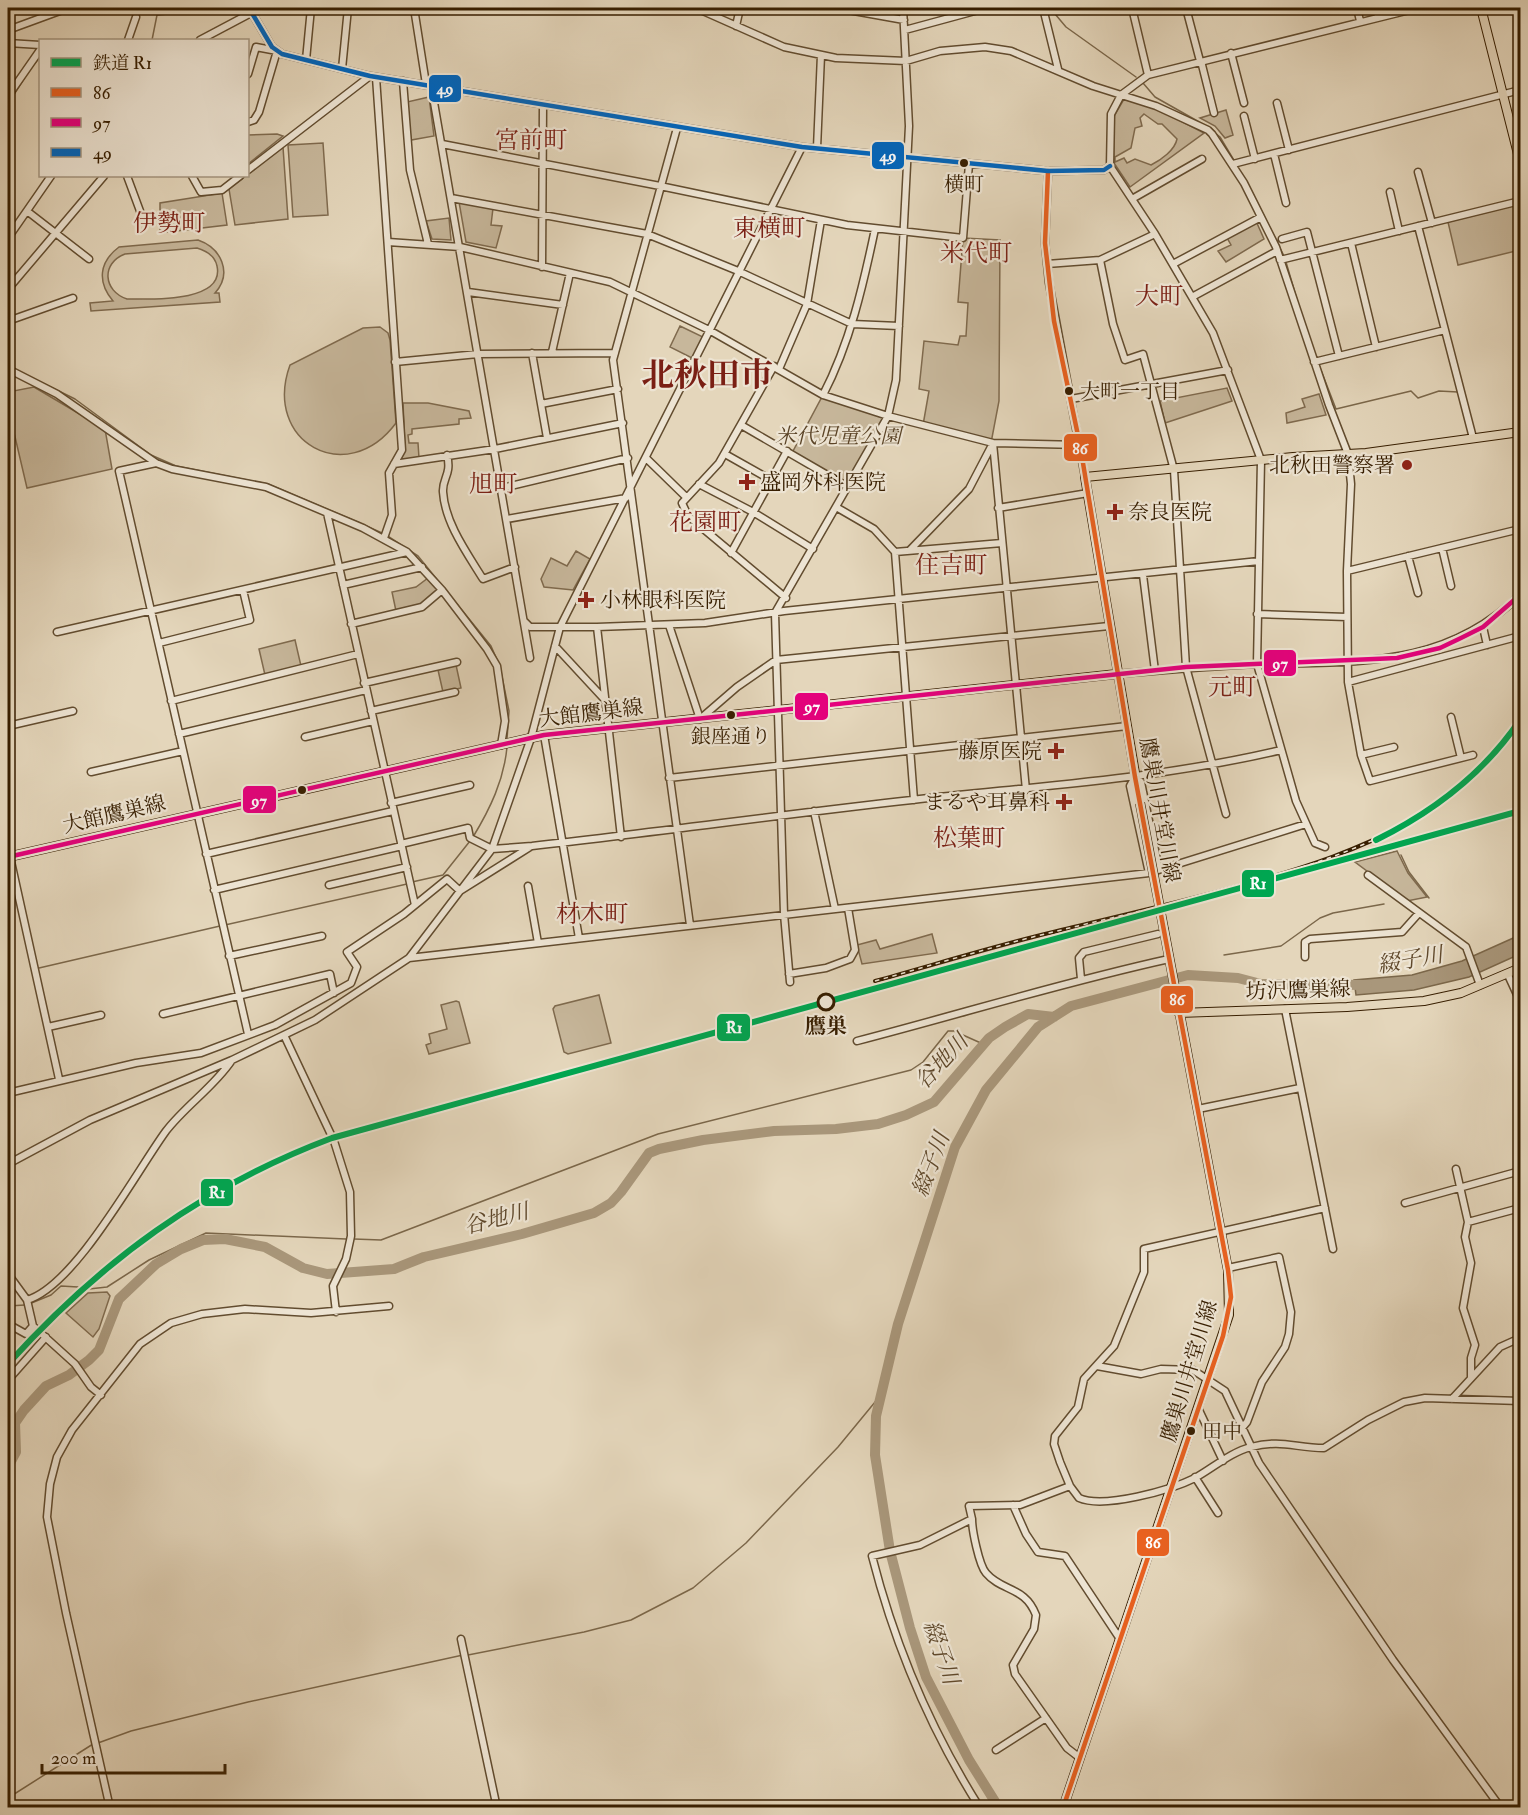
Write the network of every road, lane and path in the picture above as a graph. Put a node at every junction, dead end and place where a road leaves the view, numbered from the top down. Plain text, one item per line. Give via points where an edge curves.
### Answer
1 (68, 8) edge
2 (311, 8) edge
3 (348, 8) edge
4 (414, 8) edge
5 (696, 8) edge
6 (741, 8) edge
7 (837, 8) edge
8 (903, 8) edge
9 (986, 8) edge
10 (1043, 8) edge
11 (1132, 8) edge
12 (1186, 8) edge
13 (1357, 8) edge
14 (1376, 8) edge
15 (1418, 8) edge
16 (1481, 8) edge
17 (704, 9) edge
18 (250, 10) edge
19 (136, 17) dead end
20 (1378, 17) junction
21 (904, 20) junction
22 (1360, 21) junction
23 (736, 26) junction
24 (8, 30) edge
25 (905, 30) junction
26 (128, 39) edge
27 (202, 39) edge
28 (8, 43) edge
29 (39, 45) edge
30 (39, 51) edge
31 (278, 51) junction
32 (1232, 53) junction
33 (821, 55) junction
34 (306, 60) junction
35 (906, 61) junction
36 (1200, 61) junction
37 (342, 69) junction
38 (1058, 69) junction
39 (249, 70) edge
40 (1148, 75) junction
41 (373, 76) junction
42 (403, 81) junction
43 (428, 84) junction
44 (1521, 90) edge
45 (1121, 95) junction
46 (1504, 95) junction
47 (8, 96) edge
48 (1277, 102) dead end
49 (1244, 104) dead end
50 (543, 105) junction
51 (1214, 113) dead end
52 (1244, 116) dead end
53 (249, 122) edge
54 (677, 128) junction
55 (442, 144) junction
56 (802, 147) junction
57 (817, 148) junction
58 (1289, 150) junction
59 (1274, 154) junction
60 (908, 157) junction
61 (1202, 159) dead end
62 (1255, 159) junction
63 (1521, 162) edge
64 (542, 163) junction
65 (969, 164) junction
66 (1233, 164) junction
67 (1110, 166) junction
68 (249, 169) edge
69 (1048, 171) junction
70 (1418, 172) dead end
71 (50, 177) edge
72 (103, 177) edge
73 (127, 177) edge
74 (193, 177) edge
75 (239, 177) edge
76 (660, 186) junction
77 (1390, 192) dead end
78 (451, 198) junction
79 (1132, 199) junction
80 (1521, 201) edge
81 (1286, 203) dead end
82 (770, 208) junction
83 (27, 211) junction
84 (140, 211) dead end
85 (542, 215) junction
86 (1261, 217) junction
87 (821, 220) junction
88 (1432, 223) junction
89 (1418, 226) junction
90 (874, 229) junction
91 (1399, 231) junction
92 (54, 232) junction
93 (904, 233) junction
94 (647, 234) junction
95 (1155, 234) junction
96 (8, 238) edge
97 (1282, 239) dead end
98 (388, 242) junction
99 (1351, 243) junction
100 (428, 244) junction
101 (460, 247) junction
102 (1277, 251) junction
103 (1314, 252) junction
104 (89, 259) dead end
105 (1100, 260) junction
106 (1280, 260) junction
107 (1047, 264) junction
108 (1173, 264) junction
109 (542, 267) junction
110 (738, 271) junction
111 (570, 273) junction
112 (8, 289) edge
113 (468, 291) junction
114 (633, 292) junction
115 (1192, 297) junction
116 (73, 298) dead end
117 (807, 304) junction
118 (563, 305) junction
119 (8, 321) edge
120 (852, 324) junction
121 (899, 326) junction
122 (708, 330) junction
123 (1445, 330) junction
124 (1376, 347) junction
125 (552, 352) junction
126 (532, 353) junction
127 (615, 353) junction
128 (478, 354) junction
129 (1339, 356) junction
130 (395, 362) junction
131 (1316, 362) junction
132 (776, 368) junction
133 (8, 369) edge
134 (1228, 369) junction
135 (1152, 384) junction
136 (618, 389) junction
137 (823, 394) junction
138 (1071, 399) junction
139 (541, 404) junction
140 (888, 416) junction
141 (623, 423) junction
142 (741, 425) junction
143 (1521, 432) edge
144 (548, 438) junction
145 (1473, 438) junction
146 (993, 443) junction
147 (1080, 445) junction
148 (495, 449) junction
149 (787, 451) junction
150 (724, 454) junction
151 (1348, 454) junction
152 (447, 455) junction
153 (627, 458) junction
154 (646, 458) junction
155 (1261, 460) junction
156 (156, 463) junction
157 (394, 464) junction
158 (1174, 470) junction
159 (1085, 477) junction
160 (771, 480) junction
161 (699, 484) junction
162 (632, 486) junction
163 (848, 487) junction
164 (502, 488) junction
165 (1088, 493) junction
166 (686, 497) junction
167 (626, 498) junction
168 (836, 507) junction
169 (998, 507) junction
170 (753, 512) junction
171 (327, 513) junction
172 (507, 519) junction
173 (1521, 529) edge
174 (385, 536) junction
175 (1002, 543) junction
176 (1442, 548) junction
177 (813, 549) junction
178 (910, 550) junction
179 (407, 552) junction
180 (895, 552) junction
181 (730, 553) junction
182 (1408, 556) junction
183 (1259, 561) junction
184 (422, 567) junction
185 (515, 567) junction
186 (339, 568) junction
187 (1181, 570) junction
188 (1347, 571) junction
189 (1143, 574) junction
190 (1101, 579) junction
191 (343, 585) junction
192 (1451, 586) dead end
193 (1007, 588) junction
194 (243, 590) junction
195 (442, 590) junction
196 (1418, 593) dead end
197 (1521, 595) edge
198 (786, 598) junction
199 (898, 599) junction
200 (151, 611) junction
201 (775, 613) junction
202 (1257, 614) junction
203 (1347, 616) junction
204 (524, 621) junction
205 (351, 624) junction
206 (669, 625) junction
207 (648, 626) junction
208 (1109, 626) junction
209 (560, 627) junction
210 (597, 627) junction
211 (1483, 627) junction
212 (57, 632) dead end
213 (1012, 635) junction
214 (1521, 636) edge
215 (159, 643) junction
216 (1487, 645) junction
217 (555, 646) junction
218 (903, 646) junction
219 (358, 654) junction
220 (530, 658) dead end
221 (776, 660) junction
222 (458, 662) dead end
223 (1348, 662) junction
224 (1257, 664) junction
225 (1186, 668) junction
226 (1155, 671) junction
227 (1117, 674) junction
228 (1348, 682) junction
229 (1016, 684) junction
230 (365, 686) junction
231 (454, 692) dead end
232 (907, 696) junction
233 (171, 701) junction
234 (606, 701) junction
235 (777, 710) junction
236 (73, 711) dead end
237 (370, 711) junction
238 (1451, 717) dead end
239 (700, 719) junction
240 (373, 721) junction
241 (661, 722) junction
242 (8, 726) edge
243 (1127, 726) junction
244 (609, 728) junction
245 (179, 734) junction
246 (543, 735) junction
247 (305, 736) dead end
248 (531, 738) junction
249 (1020, 738) junction
250 (505, 744) junction
251 (1394, 747) dead end
252 (911, 750) junction
253 (1281, 750) junction
254 (183, 751) junction
255 (1362, 754) junction
256 (1473, 755) dead end
257 (1461, 758) junction
258 (779, 764) junction
259 (1213, 766) junction
260 (91, 772) dead end
261 (385, 772) junction
262 (1135, 777) junction
263 (669, 778) junction
264 (470, 785) dead end
265 (1026, 790) junction
266 (914, 800) junction
267 (391, 803) junction
268 (393, 811) junction
269 (814, 812) junction
270 (196, 813) junction
271 (1226, 814) dead end
272 (782, 815) junction
273 (1306, 824) junction
274 (676, 830) junction
275 (621, 837) junction
276 (562, 843) junction
277 (402, 845) junction
278 (532, 846) junction
279 (1325, 847) dead end
280 (492, 849) junction
281 (8, 854) edge
282 (206, 854) junction
283 (407, 867) junction
284 (1159, 869) junction
285 (1149, 873) junction
286 (1368, 875) dead end
287 (329, 885) dead end
288 (528, 886) dead end
289 (214, 890) junction
290 (460, 891) junction
291 (415, 905) junction
292 (848, 908) junction
293 (835, 909) junction
294 (1419, 913) junction
295 (784, 914) junction
296 (690, 926) junction
297 (1161, 932) junction
298 (322, 936) dead end
299 (579, 938) junction
300 (538, 943) junction
301 (230, 956) junction
302 (1305, 957) dead end
303 (409, 958) junction
304 (1169, 961) junction
305 (1521, 968) edge
306 (789, 974) junction
307 (1508, 975) junction
308 (1081, 979) junction
309 (790, 982) dead end
310 (1479, 982) junction
311 (334, 993) junction
312 (239, 996) junction
313 (1521, 1001) edge
314 (1285, 1009) junction
315 (1179, 1013) junction
316 (163, 1014) dead end
317 (101, 1015) dead end
318 (48, 1027) junction
319 (267, 1027) junction
320 (248, 1034) junction
321 (284, 1035) junction
322 (272, 1040) junction
323 (857, 1041) dead end
324 (232, 1060) junction
325 (59, 1079) junction
326 (1300, 1088) junction
327 (8, 1093) edge
328 (1198, 1108) junction
329 (8, 1164) edge
330 (1456, 1168) dead end
331 (1521, 1171) edge
332 (1459, 1186) junction
333 (1405, 1203) dead end
334 (1325, 1208) junction
335 (1521, 1208) edge
336 (1468, 1222) junction
337 (1221, 1231) junction
338 (1334, 1249) dead end
339 (1228, 1268) junction
340 (8, 1274) edge
341 (27, 1300) junction
342 (388, 1306) dead end
343 (336, 1312) junction
344 (8, 1324) edge
345 (33, 1326) junction
346 (46, 1337) junction
347 (1521, 1338) edge
348 (1096, 1366) junction
349 (1471, 1377) junction
350 (1208, 1379) junction
351 (8, 1380) edge
352 (101, 1395) junction
353 (1452, 1399) junction
354 (1521, 1401) edge
355 (1198, 1408) junction
356 (1241, 1429) junction
357 (1249, 1447) junction
358 (1223, 1461) junction
359 (1196, 1477) junction
360 (1070, 1486) junction
361 (1171, 1488) junction
362 (1013, 1505) junction
363 (1218, 1513) dead end
364 (972, 1518) junction
365 (461, 1639) dead end
366 (1120, 1639) junction
367 (1046, 1718) junction
368 (996, 1750) dead end
369 (1080, 1758) junction
370 (110, 1808) edge
371 (497, 1808) edge
372 (980, 1808) edge
373 (1063, 1808) edge
374 (1501, 1808) edge

1 - 24 street
2 - 34 street
3 - 37 street
4 - 43 street
5 - 17 street
6 - 23 street
7 - 21 street
8 - 21 street
9 - 25 street
10 - 38 street
11 - 40 street
12 - 36 street
13 - 22 street
14 - 20 street
15 - 20 street
16 - 46 main road
17 - 23 street
18 - 27 street
18 - 31 street
19 - 26 street
20 - 22 street
21 - 25 street
22 - 32 street
23 - 33 street via 784,47
25 - 35 street
28 - 29 street
30 - 47 street
31 - 34 street
31 - 39 street via 255,47
31 - 53 street via 259,112
32 - 36 street
32 - 49 street
33 - 35 street
33 - 57 street
34 - 37 street
35 - 38 street via 940,51 985,47 1011,51
35 - 60 street
36 - 40 street
36 - 51 street
37 - 41 street
38 - 45 street
40 - 45 street
41 - 42 street
41 - 68 street
41 - 98 street
42 - 43 street
42 - 100 street via 410,170
43 - 50 street
43 - 55 street
44 - 46 street
45 - 66 street via 1208,130
45 - 67 street via 1111,114
46 - 58 street
46 - 63 main road
48 - 58 street
50 - 54 street
50 - 64 street
52 - 62 street
54 - 56 street
54 - 76 street
55 - 64 street
55 - 78 street
56 - 57 street
56 - 82 street
57 - 60 street
58 - 59 street
59 - 62 street
59 - 81 street
60 - 65 street
60 - 93 street
61 - 79 street
62 - 66 street
64 - 76 street
64 - 85 street
65 - 69 street
65 - 93 street via 963,238
66 - 86 street
67 - 69 street via 1104,170
67 - 79 street
69 - 107 street
70 - 88 street
71 - 83 street
72 - 92 street
73 - 84 street
74 - 75 street via 201,192 222,190
76 - 82 street
76 - 94 street
77 - 91 street
78 - 85 street
78 - 101 street
79 - 95 street
80 - 88 street
82 - 87 street
82 - 110 street
83 - 92 street
83 - 96 street
85 - 94 street
85 - 109 street
86 - 102 street
86 - 108 street
87 - 90 street
87 - 117 street
88 - 89 street
89 - 91 street
89 - 123 street
90 - 93 street
90 - 120 street
91 - 99 street
92 - 104 street
92 - 112 street
93 - 121 street
94 - 110 street
94 - 114 street
95 - 105 street
95 - 108 street
97 - 103 street via 1307,232
98 - 100 street
98 - 130 street
99 - 103 street
99 - 124 street
100 - 101 street
101 - 109 street
101 - 113 street
102 - 106 street
102 - 115 street
103 - 106 street
103 - 129 street
105 - 107 street
105 - 135 street via 1125,360 1143,354
106 - 131 street
107 - 138 street via 1054,321
108 - 115 street
109 - 111 street
110 - 117 street
110 - 122 street
111 - 114 street
111 - 118 street
113 - 118 street
113 - 128 street
114 - 122 street
114 - 127 street
115 - 134 street via 1214,333
116 - 119 street
117 - 120 street
117 - 132 street
118 - 125 street
120 - 121 street
120 - 137 street
121 - 140 street via 896,380
122 - 132 street
122 - 154 street
123 - 124 street
123 - 145 street
124 - 129 street
125 - 126 street
125 - 127 street
126 - 128 street
126 - 139 street
127 - 136 street
128 - 130 street
128 - 148 street
129 - 131 street
130 - 157 street via 402,450
131 - 151 street
132 - 137 street
132 - 142 street
133 - 156 street via 57,394
134 - 135 street
134 - 155 street
135 - 138 street
135 - 158 street
136 - 139 street
136 - 141 street
137 - 140 street
138 - 147 street
139 - 144 street
140 - 146 street
140 - 163 street
141 - 144 street
141 - 153 street
142 - 149 street
142 - 150 street
143 - 145 main road
144 - 148 street
145 - 151 main road
146 - 147 street
146 - 169 street
146 - 178 street via 969,489
147 - 159 street
148 - 152 street
148 - 164 street
149 - 160 street
149 - 163 street
150 - 160 street
150 - 161 street
151 - 155 main road
151 - 188 street via 1351,484
152 - 157 street
152 - 185 street via 450,469 442,491 452,527 476,568 483,579
153 - 162 street
153 - 164 street
154 - 162 street
154 - 166 street
155 - 158 main road
155 - 183 street
156 - 171 street via 266,487
156 - 200 street via 119,471
157 - 174 street via 389,473 392,515
158 - 159 main road
158 - 187 street
159 - 165 main road, 鷹巣川井堂川線
160 - 170 street
161 - 166 street
161 - 170 street
162 - 167 street
162 - 207 street
163 - 168 street
164 - 172 street
165 - 169 street
165 - 190 main road, 鷹巣川井堂川線
166 - 181 street via 681,503 684,513
167 - 172 street
167 - 209 street
168 - 177 street
168 - 180 street via 874,529
169 - 175 street
170 - 177 street
170 - 181 street
171 - 174 street
171 - 186 street
172 - 185 street
173 - 176 street
174 - 179 street
175 - 178 street
175 - 193 street
176 - 182 street
176 - 192 street
177 - 198 street
178 - 180 street
179 - 184 street
179 - 186 street
180 - 199 street
181 - 198 street
182 - 188 street
182 - 196 street
183 - 187 street
183 - 202 street
184 - 191 street
184 - 195 street
185 - 204 street
186 - 191 street
186 - 194 street
187 - 189 street
187 - 225 street
188 - 203 street
189 - 190 street
189 - 226 street
190 - 193 street
190 - 208 main road, 鷹巣川井堂川線
191 - 205 street
193 - 199 street
193 - 213 street
194 - 200 street
194 - 215 street via 250,620
195 - 205 street via 422,607
195 - 250 street via 497,666
197 - 211 street
198 - 201 street
199 - 201 street
199 - 218 street
200 - 212 street
200 - 215 street
201 - 206 street
201 - 221 street
202 - 203 street
202 - 224 street
203 - 223 street
204 - 209 street via 530,627
204 - 220 street
205 - 219 street
206 - 207 street
206 - 239 street
207 - 210 street
207 - 241 street
208 - 213 street
208 - 227 main road, 鷹巣川井堂川線
209 - 210 street
209 - 217 street
210 - 234 street
211 - 216 street
211 - 223 street via 1440,648 1414,655
213 - 218 street
213 - 229 street
214 - 216 street
215 - 233 street
216 - 228 street
217 - 234 street
217 - 248 street
218 - 221 street
218 - 232 street
219 - 230 street
219 - 233 street
221 - 235 street
221 - 239 street via 736,687
222 - 230 street
223 - 224 street
223 - 228 street
224 - 225 street
224 - 253 street
225 - 226 street
225 - 259 street
226 - 227 street
227 - 229 main road, 大館鷹巣線
227 - 243 main road, 鷹巣川井堂川線
228 - 255 street
229 - 232 main road, 大館鷹巣線
229 - 249 street
230 - 237 street
230 - 245 street
231 - 237 street
232 - 235 main road, 大館鷹巣線
232 - 252 street
233 - 245 street
234 - 244 street
235 - 239 main road, 大館鷹巣線
235 - 258 street
236 - 242 street
237 - 240 street
238 - 257 street
239 - 241 main road, 大館鷹巣線
240 - 247 street
240 - 261 street
241 - 244 main road, 大館鷹巣線
241 - 263 street
243 - 249 street
243 - 262 main road, 鷹巣川井堂川線
244 - 246 main road, 大館鷹巣線
244 - 275 street
245 - 254 street
246 - 248 main road, 大館鷹巣線
246 - 276 street
248 - 250 main road, 大館鷹巣線
248 - 280 street
249 - 252 street
249 - 265 street
250 - 261 main road, 大館鷹巣線
251 - 255 street
252 - 258 street
252 - 266 street
253 - 259 street
253 - 273 street
254 - 260 street
254 - 270 street
255 - 257 street via 1370,781
256 - 257 street
258 - 263 street
258 - 272 street
259 - 262 street
259 - 271 street
261 - 267 street
261 - 270 main road, 大館鷹巣線
262 - 265 street
262 - 284 street via 1141,782
262 - 285 street via 1130,786
262 - 297 main road, 鷹巣川井堂川線, bridge
263 - 274 street
264 - 267 street
265 - 266 street
266 - 269 street
267 - 268 street
268 - 277 street
268 - 282 street
269 - 272 street
269 - 293 street
270 - 281 main road, 大館鷹巣線
270 - 282 street
272 - 274 street
272 - 295 street
273 - 279 street via 1316,843
273 - 284 street
274 - 275 street
274 - 296 street
275 - 276 street
276 - 278 street
276 - 299 street
277 - 280 street via 468,828 472,840
277 - 283 street
277 - 289 street
278 - 280 street
278 - 290 street
280 - 290 street
281 - 318 street
282 - 289 street
283 - 287 street
283 - 291 street
284 - 285 street
285 - 292 street
286 - 294 street
288 - 300 street
289 - 301 street
290 - 291 street via 447,879
290 - 303 street
291 - 311 street via 347,952 357,967 351,983
292 - 293 street
292 - 306 street via 855,950 850,959 826,968
293 - 295 street
294 - 302 street via 1402,932 1310,939 1305,942
294 - 310 street via 1467,950
295 - 296 street
295 - 306 street
296 - 299 street
297 - 304 main road, 鷹巣川井堂川線
297 - 308 street via 1084,952 1079,958
298 - 301 street
299 - 300 street
300 - 303 street
301 - 312 street
303 - 321 street via 334,1008
304 - 308 street
304 - 315 main road, 鷹巣川井堂川線
305 - 307 main road, 坊沢鷹巣線
306 - 309 street
307 - 310 main road, 坊沢鷹巣線
307 - 313 street
308 - 323 street
310 - 314 main road, 坊沢鷹巣線 via 1424,1001
311 - 312 street via 330,974
311 - 319 street
312 - 316 street
312 - 320 street
314 - 315 main road, 坊沢鷹巣線
314 - 326 street
315 - 328 main road, 鷹巣川井堂川線
317 - 318 street
318 - 325 street
319 - 320 street
319 - 322 street
320 - 325 street via 201,1053
321 - 322 street
321 - 343 street via 334,1141 350,1191 351,1236 333,1286
322 - 324 street
324 - 329 street via 90,1120
324 - 341 street via 168,1130 123,1198 63,1275 50,1289
325 - 327 street
326 - 328 street
326 - 334 street
328 - 337 main road, 鷹巣川井堂川線
330 - 332 street
331 - 332 street
332 - 333 street
332 - 336 street
334 - 337 street
334 - 338 street
335 - 336 street
336 - 349 street via 1466,1238 1471,1263 1463,1308 1475,1345
337 - 339 main road, 鷹巣川井堂川線
337 - 348 street via 1144,1250 1144,1272 1122,1326 1110,1353
339 - 350 main road, 鷹巣川井堂川線 via 1229,1315
339 - 356 street via 1279,1257 1291,1312 1285,1347 1262,1382
340 - 341 street
341 - 345 street
342 - 343 street
343 - 352 street via 244,1309 181,1319 140,1344
344 - 345 street via 26,1334
345 - 346 street
346 - 351 street
346 - 352 street
347 - 349 street via 1500,1347
348 - 350 street via 1140,1374 1184,1369
348 - 360 street via 1084,1379 1078,1407 1055,1436 1054,1444
349 - 353 street
350 - 355 main road, 鷹巣川井堂川線
350 - 356 street via 1230,1396
352 - 370 street via 72,1430 57,1457 47,1517
353 - 354 street
353 - 357 street via 1404,1402 1324,1448 1280,1441
355 - 358 street
355 - 361 main road, 鷹巣川井堂川線
356 - 357 street
357 - 358 street
357 - 374 street via 1360,1612
358 - 359 street
359 - 361 street
359 - 363 street
360 - 361 street via 1079,1498 1095,1501
360 - 362 street
361 - 366 main road, 鷹巣川井堂川線
362 - 364 street via 969,1506
362 - 366 street via 1038,1552 1065,1556
364 - 367 street via 984,1571 1022,1594 1033,1606 1034,1629 1013,1669
364 - 372 street via 907,1549 872,1557 906,1668 948,1754
365 - 371 street
366 - 369 main road, 鷹巣川井堂川線
367 - 368 street
367 - 369 street via 1067,1748
369 - 373 main road, 鷹巣川井堂川線

